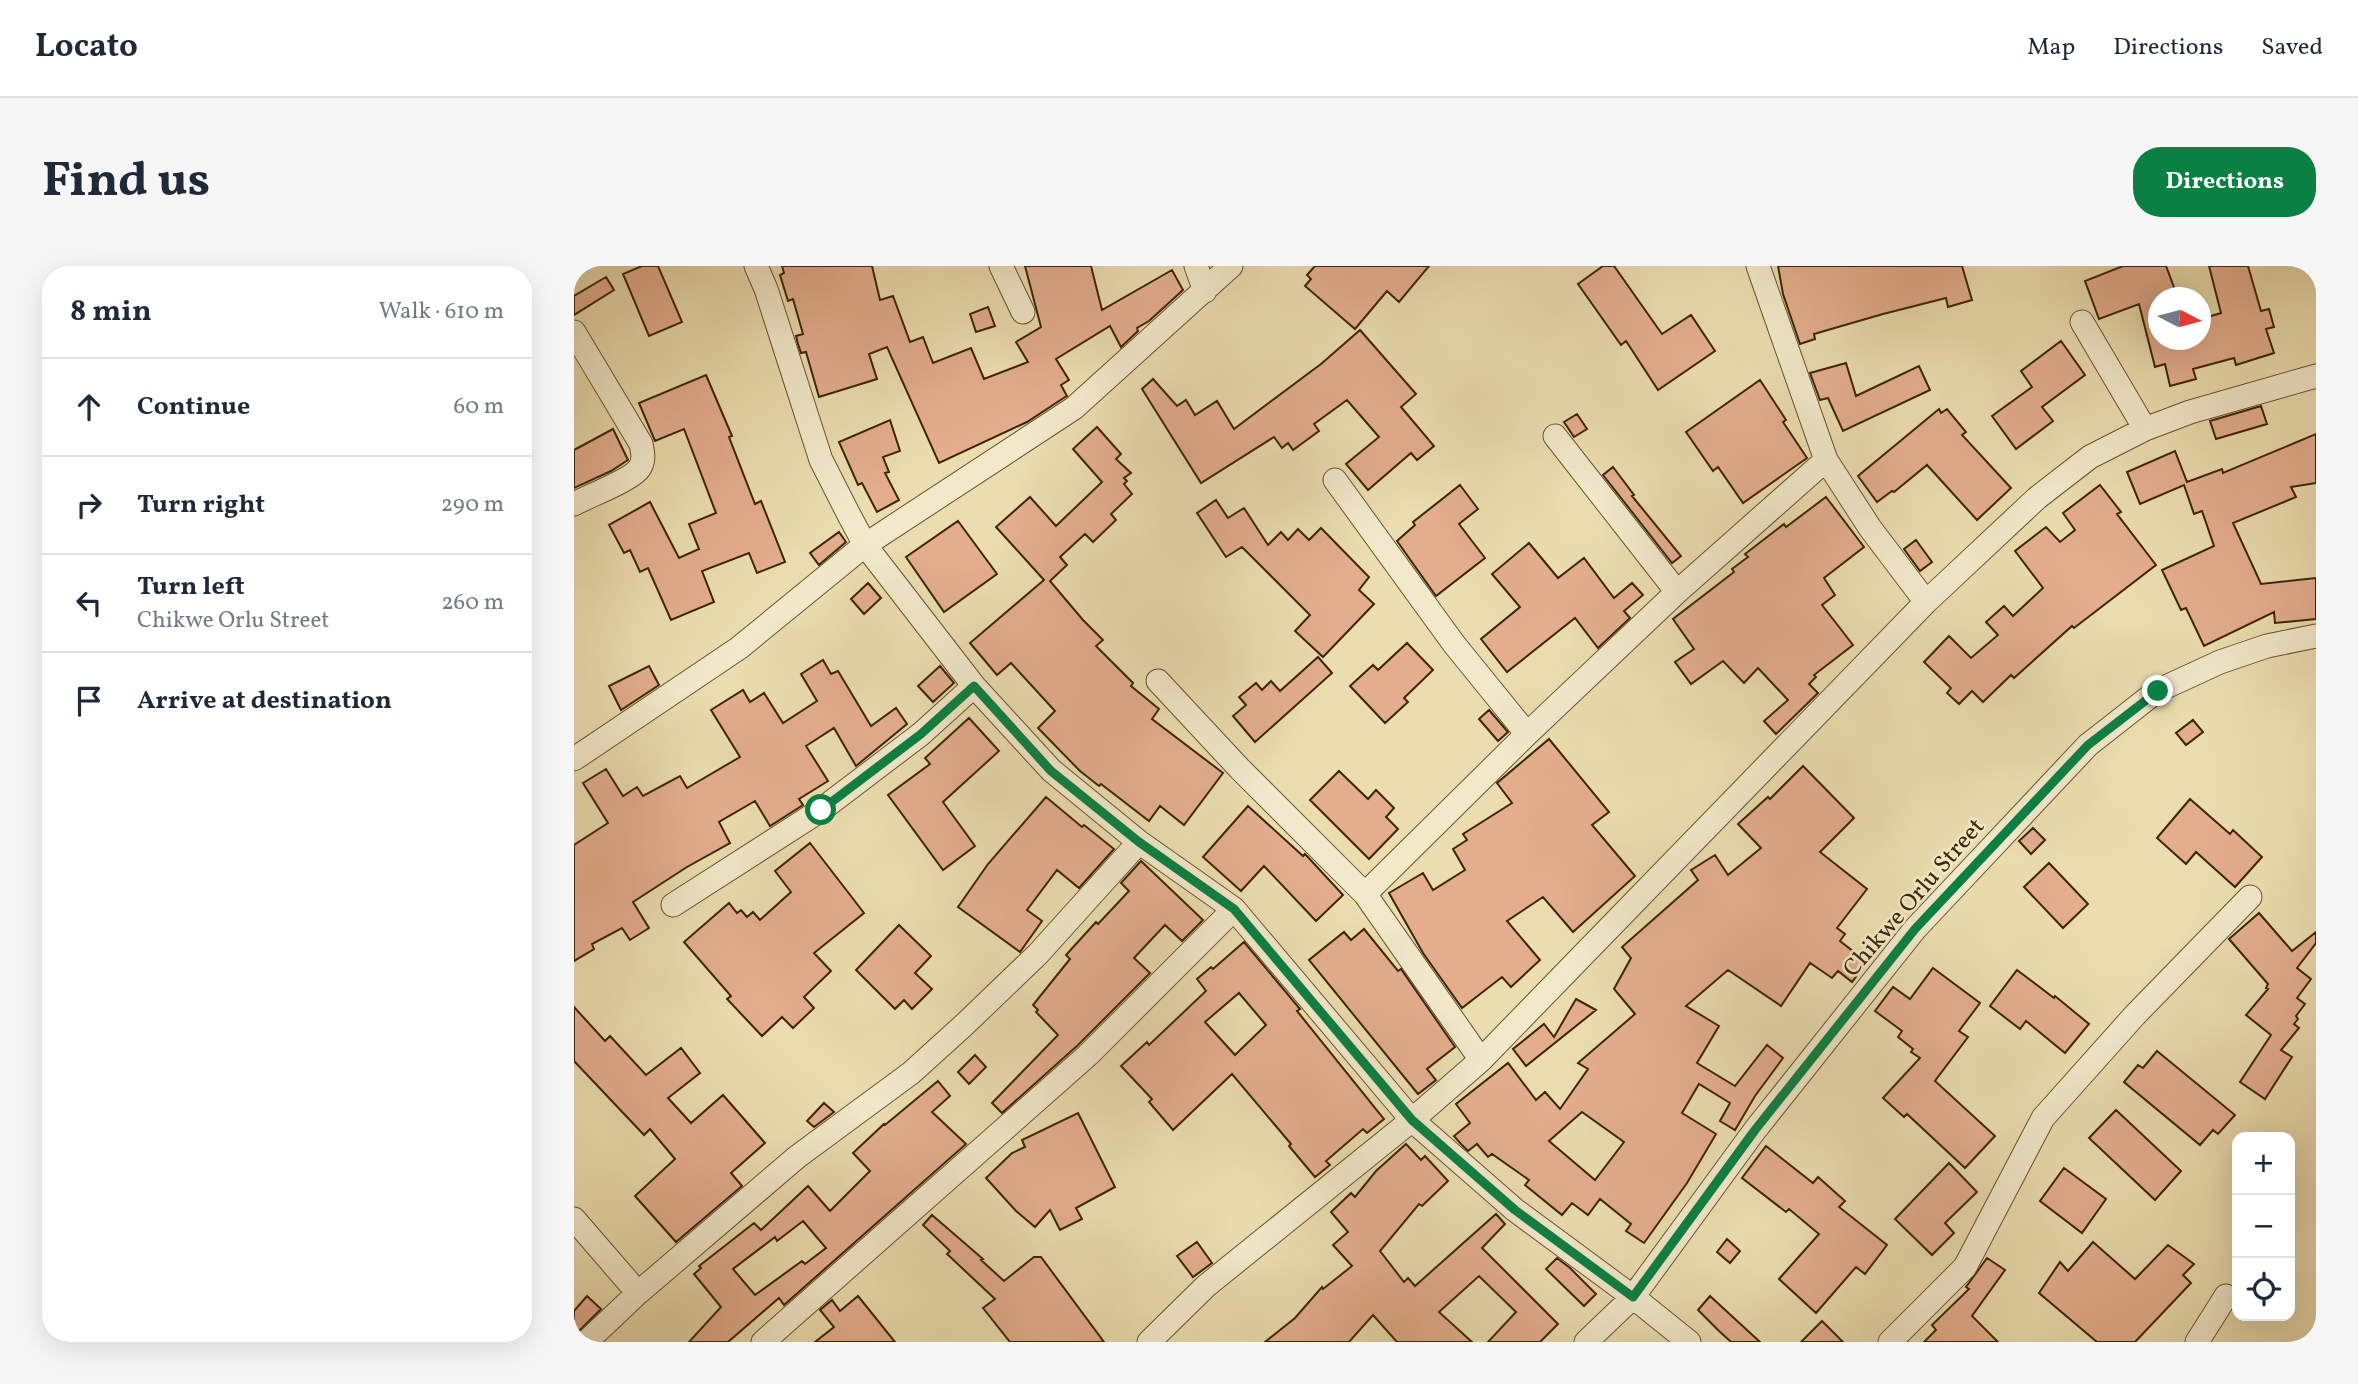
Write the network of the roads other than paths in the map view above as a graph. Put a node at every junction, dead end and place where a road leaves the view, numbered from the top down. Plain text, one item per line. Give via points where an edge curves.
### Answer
1 (755, 266) edge
2 (1001, 266) edge
3 (1196, 266) edge
4 (1231, 266) edge
5 (1758, 266) edge
6 (1205, 291) junction
7 (1023, 312) dead end
8 (2082, 322) dead end
9 (574, 332) edge
10 (2316, 376) edge
11 (2145, 429) junction
12 (1555, 436) dead end
13 (1826, 460) junction
14 (1335, 480) dead end
15 (574, 504) edge
16 (865, 545) junction
17 (1677, 592) junction
18 (1926, 602) junction
19 (2316, 636) edge
20 (1158, 681) dead end
21 (974, 686) junction
22 (1527, 734) junction
23 (574, 759) edge
24 (1139, 842) junction
25 (1366, 894) junction
26 (2250, 897) dead end
27 (673, 905) dead end
28 (1234, 909) junction
29 (1480, 1060) junction
30 (1412, 1120) junction
31 (574, 1219) edge
32 (638, 1293) junction
33 (2226, 1296) dead end
34 (1633, 1297) junction
35 (586, 1342) edge
36 (763, 1342) edge
37 (1149, 1342) edge
38 (1586, 1342) edge
39 (1689, 1342) edge
40 (1890, 1342) edge
41 (2197, 1342) edge

1 - 16 street via 821,460
2 - 7 street
3 - 6 street
4 - 6 street
5 - 13 street
6 - 16 street via 1074,408
8 - 11 street
9 - 15 street via 641,444 644,457 630,476
10 - 11 street
11 - 18 street via 2090,457 2037,498
12 - 17 street
13 - 17 street
13 - 18 street
14 - 22 street
16 - 21 street
16 - 23 street via 739,648
17 - 22 street
18 - 29 street
19 - 34 street, Chikwe Orlu Street via 2255,650 2170,685 2088,745 1915,929 1755,1130
20 - 25 street
21 - 24 street via 1051,771
21 - 27 street via 921,734 821,810
22 - 25 street
24 - 28 street
24 - 32 street via 1038,954 911,1073 797,1157
25 - 29 street
26 - 40 street via 2043,1118 1965,1267
28 - 30 street
28 - 36 street via 1088,1055
29 - 30 street
30 - 34 street via 1515,1210
30 - 37 street via 1206,1286
31 - 32 street
32 - 35 street
33 - 41 street
34 - 38 street, Chikwe Orlu Street
34 - 39 street

